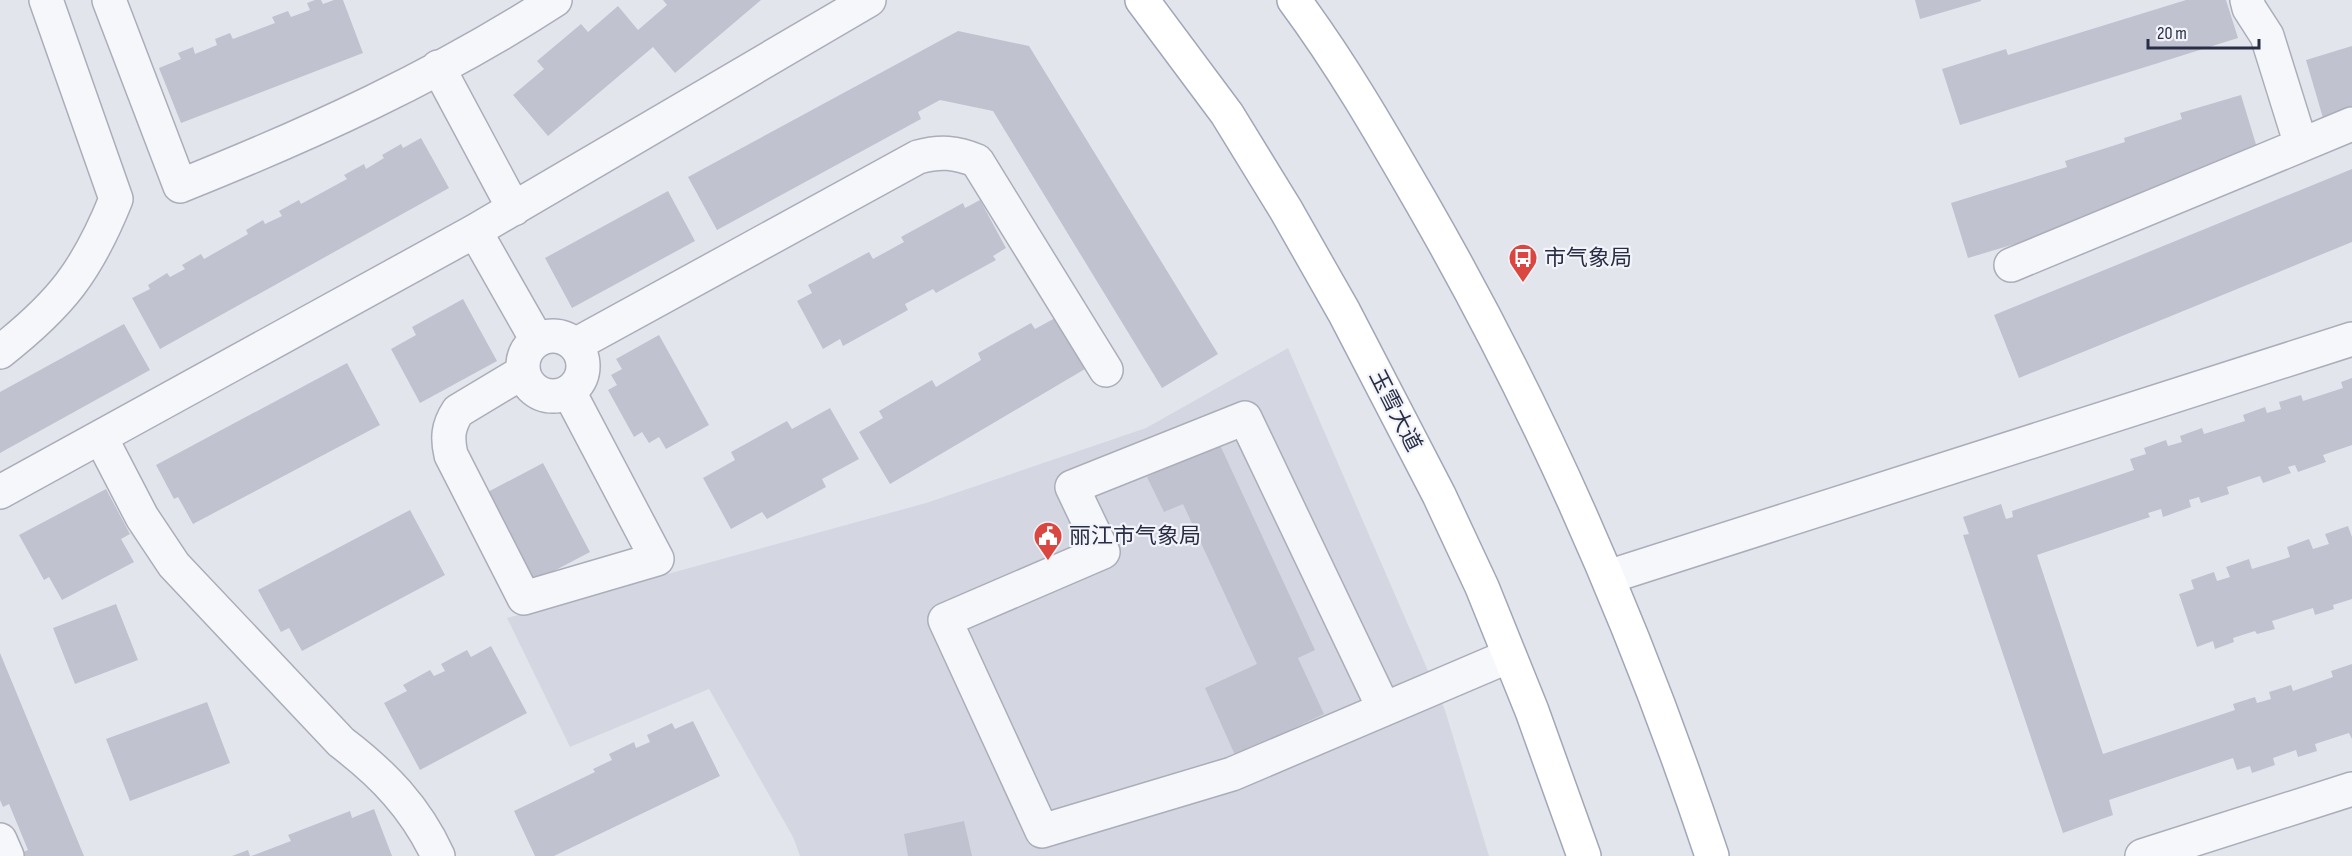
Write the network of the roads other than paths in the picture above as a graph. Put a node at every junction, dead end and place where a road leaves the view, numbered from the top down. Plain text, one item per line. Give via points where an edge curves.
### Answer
1 (46, 0) edge
2 (109, 0) edge
3 (555, 0) edge
4 (869, 0) edge
5 (1143, 0) edge
6 (1294, 0) edge
7 (2247, 0) edge
8 (438, 67) junction
9 (2352, 124) edge
10 (2301, 145) junction
11 (514, 208) junction
12 (476, 231) junction
13 (2011, 265) dead end
14 (2352, 339) edge
15 (537, 340) junction
16 (575, 345) junction
17 (0, 352) edge
18 (1106, 370) dead end
19 (523, 372) junction
20 (569, 392) junction
21 (101, 438) junction
22 (0, 492) edge
23 (1608, 577) junction
24 (1509, 656) junction
25 (1384, 710) junction
26 (2352, 789) edge
27 (0, 840) edge
28 (7, 856) edge
29 (438, 856) edge
30 (1584, 856) edge
31 (1713, 856) edge
32 (2142, 856) edge

1 - 17 street via 116,198 102,233 67,291
2 - 8 street via 180,186 275,148
3 - 8 street
4 - 11 street
5 - 24 main road, 玉雪大道 via 1227,114 1344,312 1439,495
6 - 23 main road via 1328,46 1450,253 1548,443
7 - 10 street via 2267,36
8 - 11 street
9 - 10 street
10 - 13 street
11 - 12 street
12 - 15 street
12 - 21 street
14 - 23 street
15 - 16 street via 553,335
15 - 19 street via 525,355
16 - 18 street via 918,157 944,152 976,161
16 - 20 street via 584,365 582,376
19 - 20 street via 533,389 544,395
19 - 20 street via 458,411 448,432 452,455 524,598 657,558
21 - 22 street
21 - 29 street via 142,518 174,565 341,742 394,787 414,812
23 - 31 main road via 1646,667
24 - 25 street
24 - 30 main road, 玉雪大道
25 - 25 street via 1232,774 1042,831 945,620 1103,552 1072,487 1245,418
26 - 32 street
27 - 28 street

